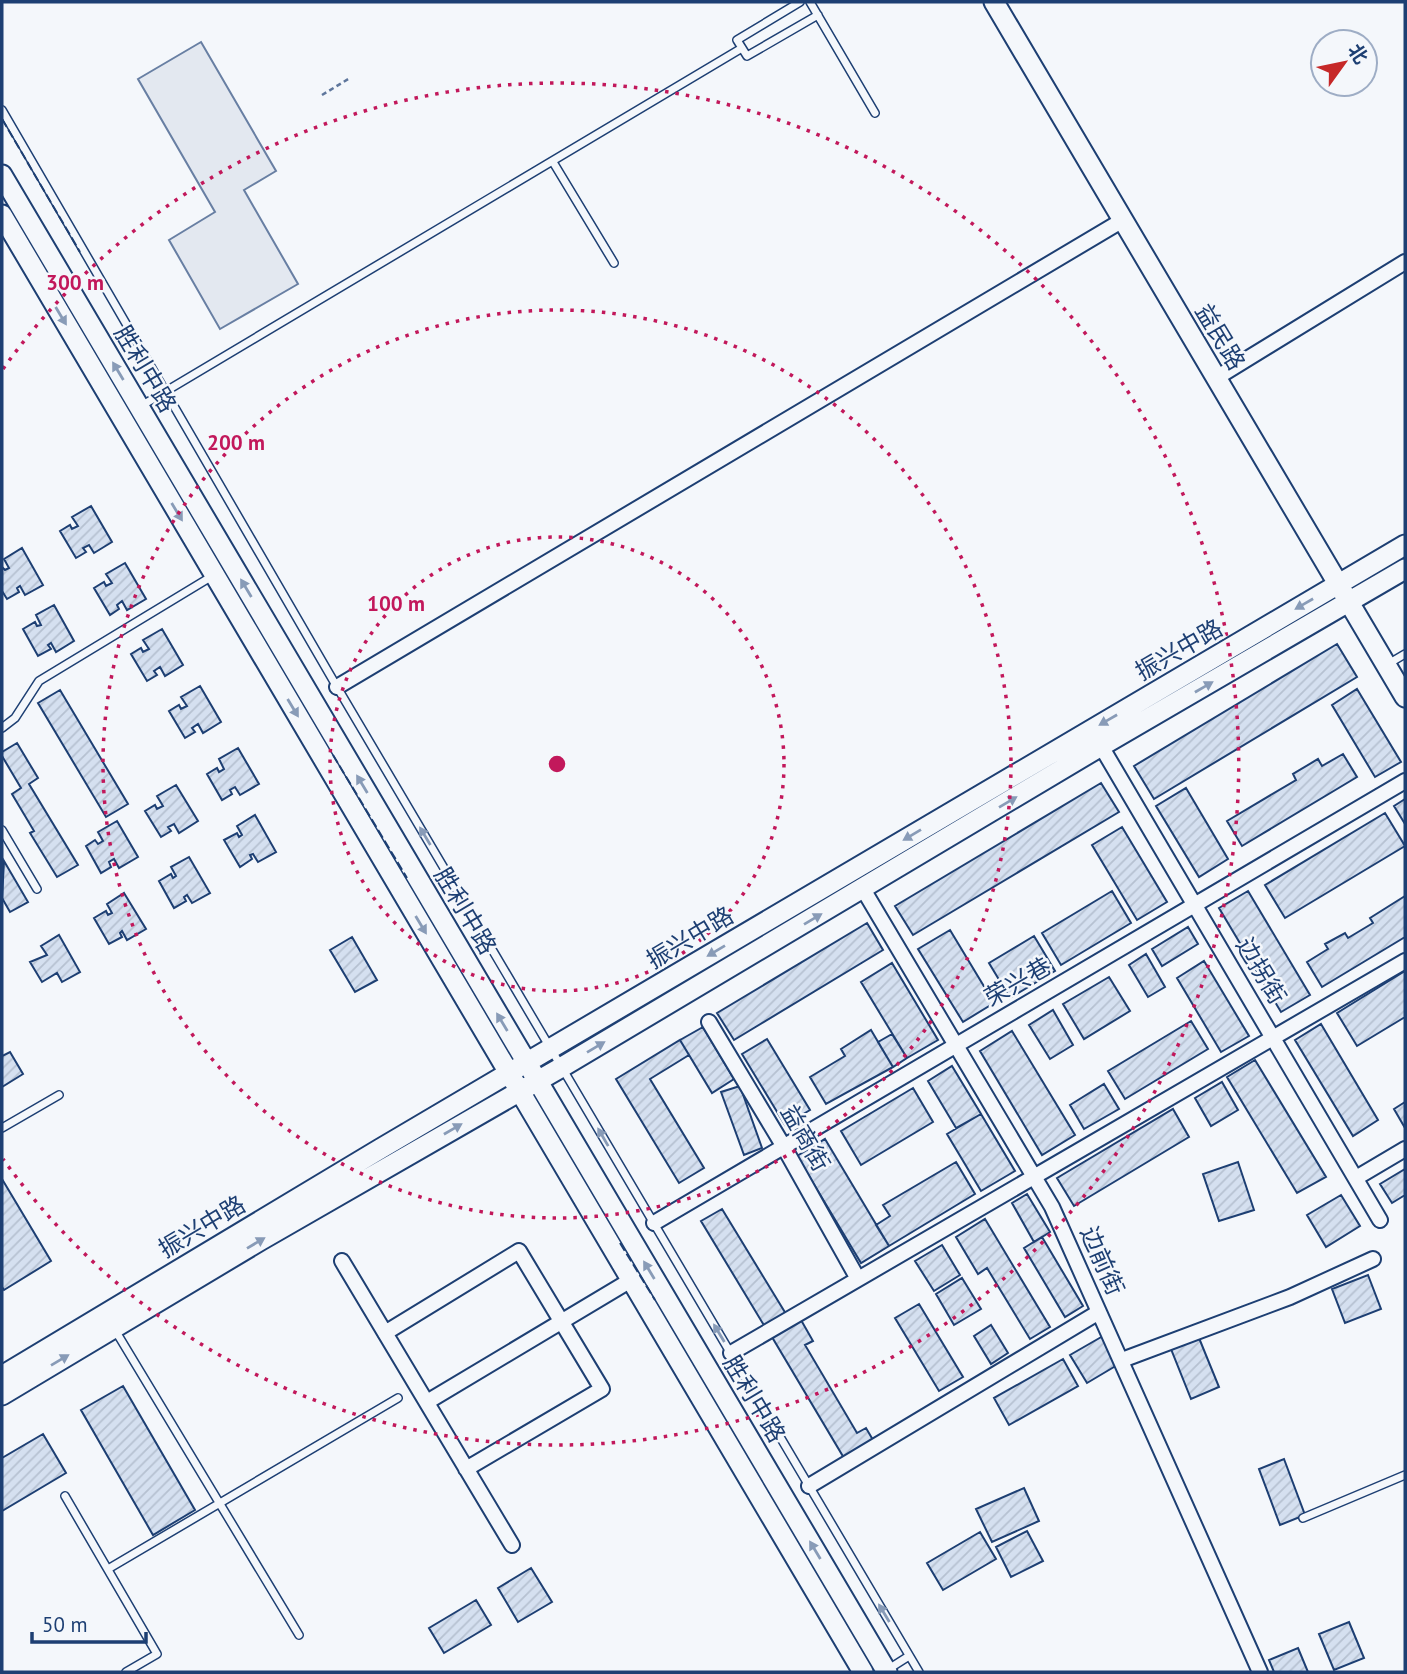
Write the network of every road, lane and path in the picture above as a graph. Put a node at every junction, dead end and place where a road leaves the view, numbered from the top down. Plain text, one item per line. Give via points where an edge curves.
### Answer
1 (800, 2) edge
2 (810, 2) edge
3 (994, 2) edge
4 (818, 15) junction
5 (742, 48) junction
6 (350, 78) dead end
7 (322, 95) dead end
8 (2, 110) edge
9 (875, 113) dead end
10 (553, 162) junction
11 (2, 174) edge
12 (2, 215) edge
13 (1123, 220) junction
14 (1405, 262) edge
15 (614, 263) dead end
16 (1216, 378) junction
17 (166, 391) junction
18 (139, 407) junction
19 (1405, 545) edge
20 (1405, 569) edge
21 (214, 575) junction
22 (1338, 584) junction
23 (1349, 602) junction
24 (1405, 654) edge
25 (1386, 665) junction
26 (337, 687) junction
27 (1405, 697) edge
28 (2, 728) edge
29 (1101, 746) junction
30 (1405, 781) edge
31 (2, 830) edge
32 (37, 889) dead end
33 (863, 889) junction
34 (1195, 904) junction
35 (1405, 961) edge
36 (709, 1022) dead end
37 (1274, 1037) junction
38 (956, 1045) junction
39 (551, 1049) junction
40 (527, 1063) junction
41 (562, 1067) junction
42 (509, 1074) junction
43 (537, 1081) junction
44 (519, 1091) junction
45 (59, 1095) dead end
46 (2, 1129) edge
47 (784, 1147) junction
48 (1405, 1149) edge
49 (1034, 1177) junction
50 (1356, 1178) junction
51 (1380, 1220) dead end
52 (654, 1223) junction
53 (1373, 1259) dead end
54 (342, 1261) dead end
55 (858, 1279) junction
56 (631, 1280) junction
57 (1100, 1312) junction
58 (561, 1322) junction
59 (114, 1327) junction
60 (385, 1333) junction
61 (730, 1353) junction
62 (1122, 1360) junction
63 (2, 1376) edge
64 (2, 1395) edge
65 (398, 1398) dead end
66 (426, 1402) junction
67 (466, 1469) junction
68 (1405, 1475) edge
69 (809, 1486) junction
70 (65, 1496) dead end
71 (220, 1503) junction
72 (1303, 1517) dead end
73 (512, 1545) dead end
74 (108, 1569) junction
75 (299, 1635) dead end
76 (909, 1656) junction
77 (126, 1672) edge
78 (863, 1672) edge
79 (885, 1672) edge
80 (919, 1672) edge
81 (1260, 1672) edge

1 - 5 lane via 737,40
2 - 4 lane
3 - 13 street, 益民路
4 - 5 lane via 747,56
4 - 9 lane
5 - 10 lane
6 - 7 path
8 - 17 lane
10 - 15 lane
10 - 17 lane
18 -> 11 street, 胜利中路
12 -> 21 street, 胜利中路
13 - 16 street, 益民路
13 - 26 street
14 - 16 street
16 - 22 street, 益民路
17 - 18 lane
17 - 26 lane
40 -> 18 street, 胜利中路
19 - 22 street, 振兴中路
20 - 23 street, 振兴中路
21 - 28 lane via 39,681 15,718
21 -> 42 street, 胜利中路
22 - 23 street, 益民路
22 -> 39 street, 振兴中路
23 - 25 street, 益民路
29 -> 23 street, 振兴中路
24 - 25 lane
25 - 27 street, 益民路
39 -> 26 lane
33 -> 29 street, 振兴中路
29 - 34 street, 边拐街
30 - 34 street, 荣兴巷
31 - 32 lane
33 - 38 street, 边前街
41 -> 33 street, 振兴中路
34 - 37 street, 边拐街
34 - 38 street, 荣兴巷
35 - 37 street
36 - 47 street, 益商街
37 - 49 street
37 - 50 street, 边拐街
38 - 47 street, 荣兴巷
38 - 49 street, 边前街
39 - 40 street, 振兴中路
39 - 41 lane
40 - 42 street, 振兴中路
40 - 43 street, 胜利中路
41 - 43 street, 振兴中路
52 -> 41 lane
42 - 44 street, 胜利中路
42 - 63 street, 振兴中路
43 - 44 street, 振兴中路
79 -> 43 street, 胜利中路
44 - 56 street, 胜利中路
59 -> 44 street, 振兴中路
45 - 46 lane
47 - 52 street, 荣兴巷
47 - 55 street, 益商街
48 - 50 street
49 - 55 street
49 - 57 street, 边前街
50 - 51 street, 边拐街
61 -> 52 lane
53 - 62 street via 1290,1297
54 - 60 street
55 - 61 street
56 - 58 street
56 - 78 street, 胜利中路
57 - 62 street, 边前街
57 - 69 street
58 - 60 street via 519,1251
58 - 66 street
58 - 67 street via 602,1389
64 -> 59 street, 振兴中路
59 - 71 lane
60 - 66 street
61 - 69 lane
62 - 81 street, 边前街
65 - 71 lane
66 - 67 street
67 - 73 street
68 - 72 lane
76 -> 69 lane
70 - 74 lane
71 - 74 lane
71 - 75 lane
74 - 77 lane via 157,1654
76 - 79 lane
76 - 80 lane

